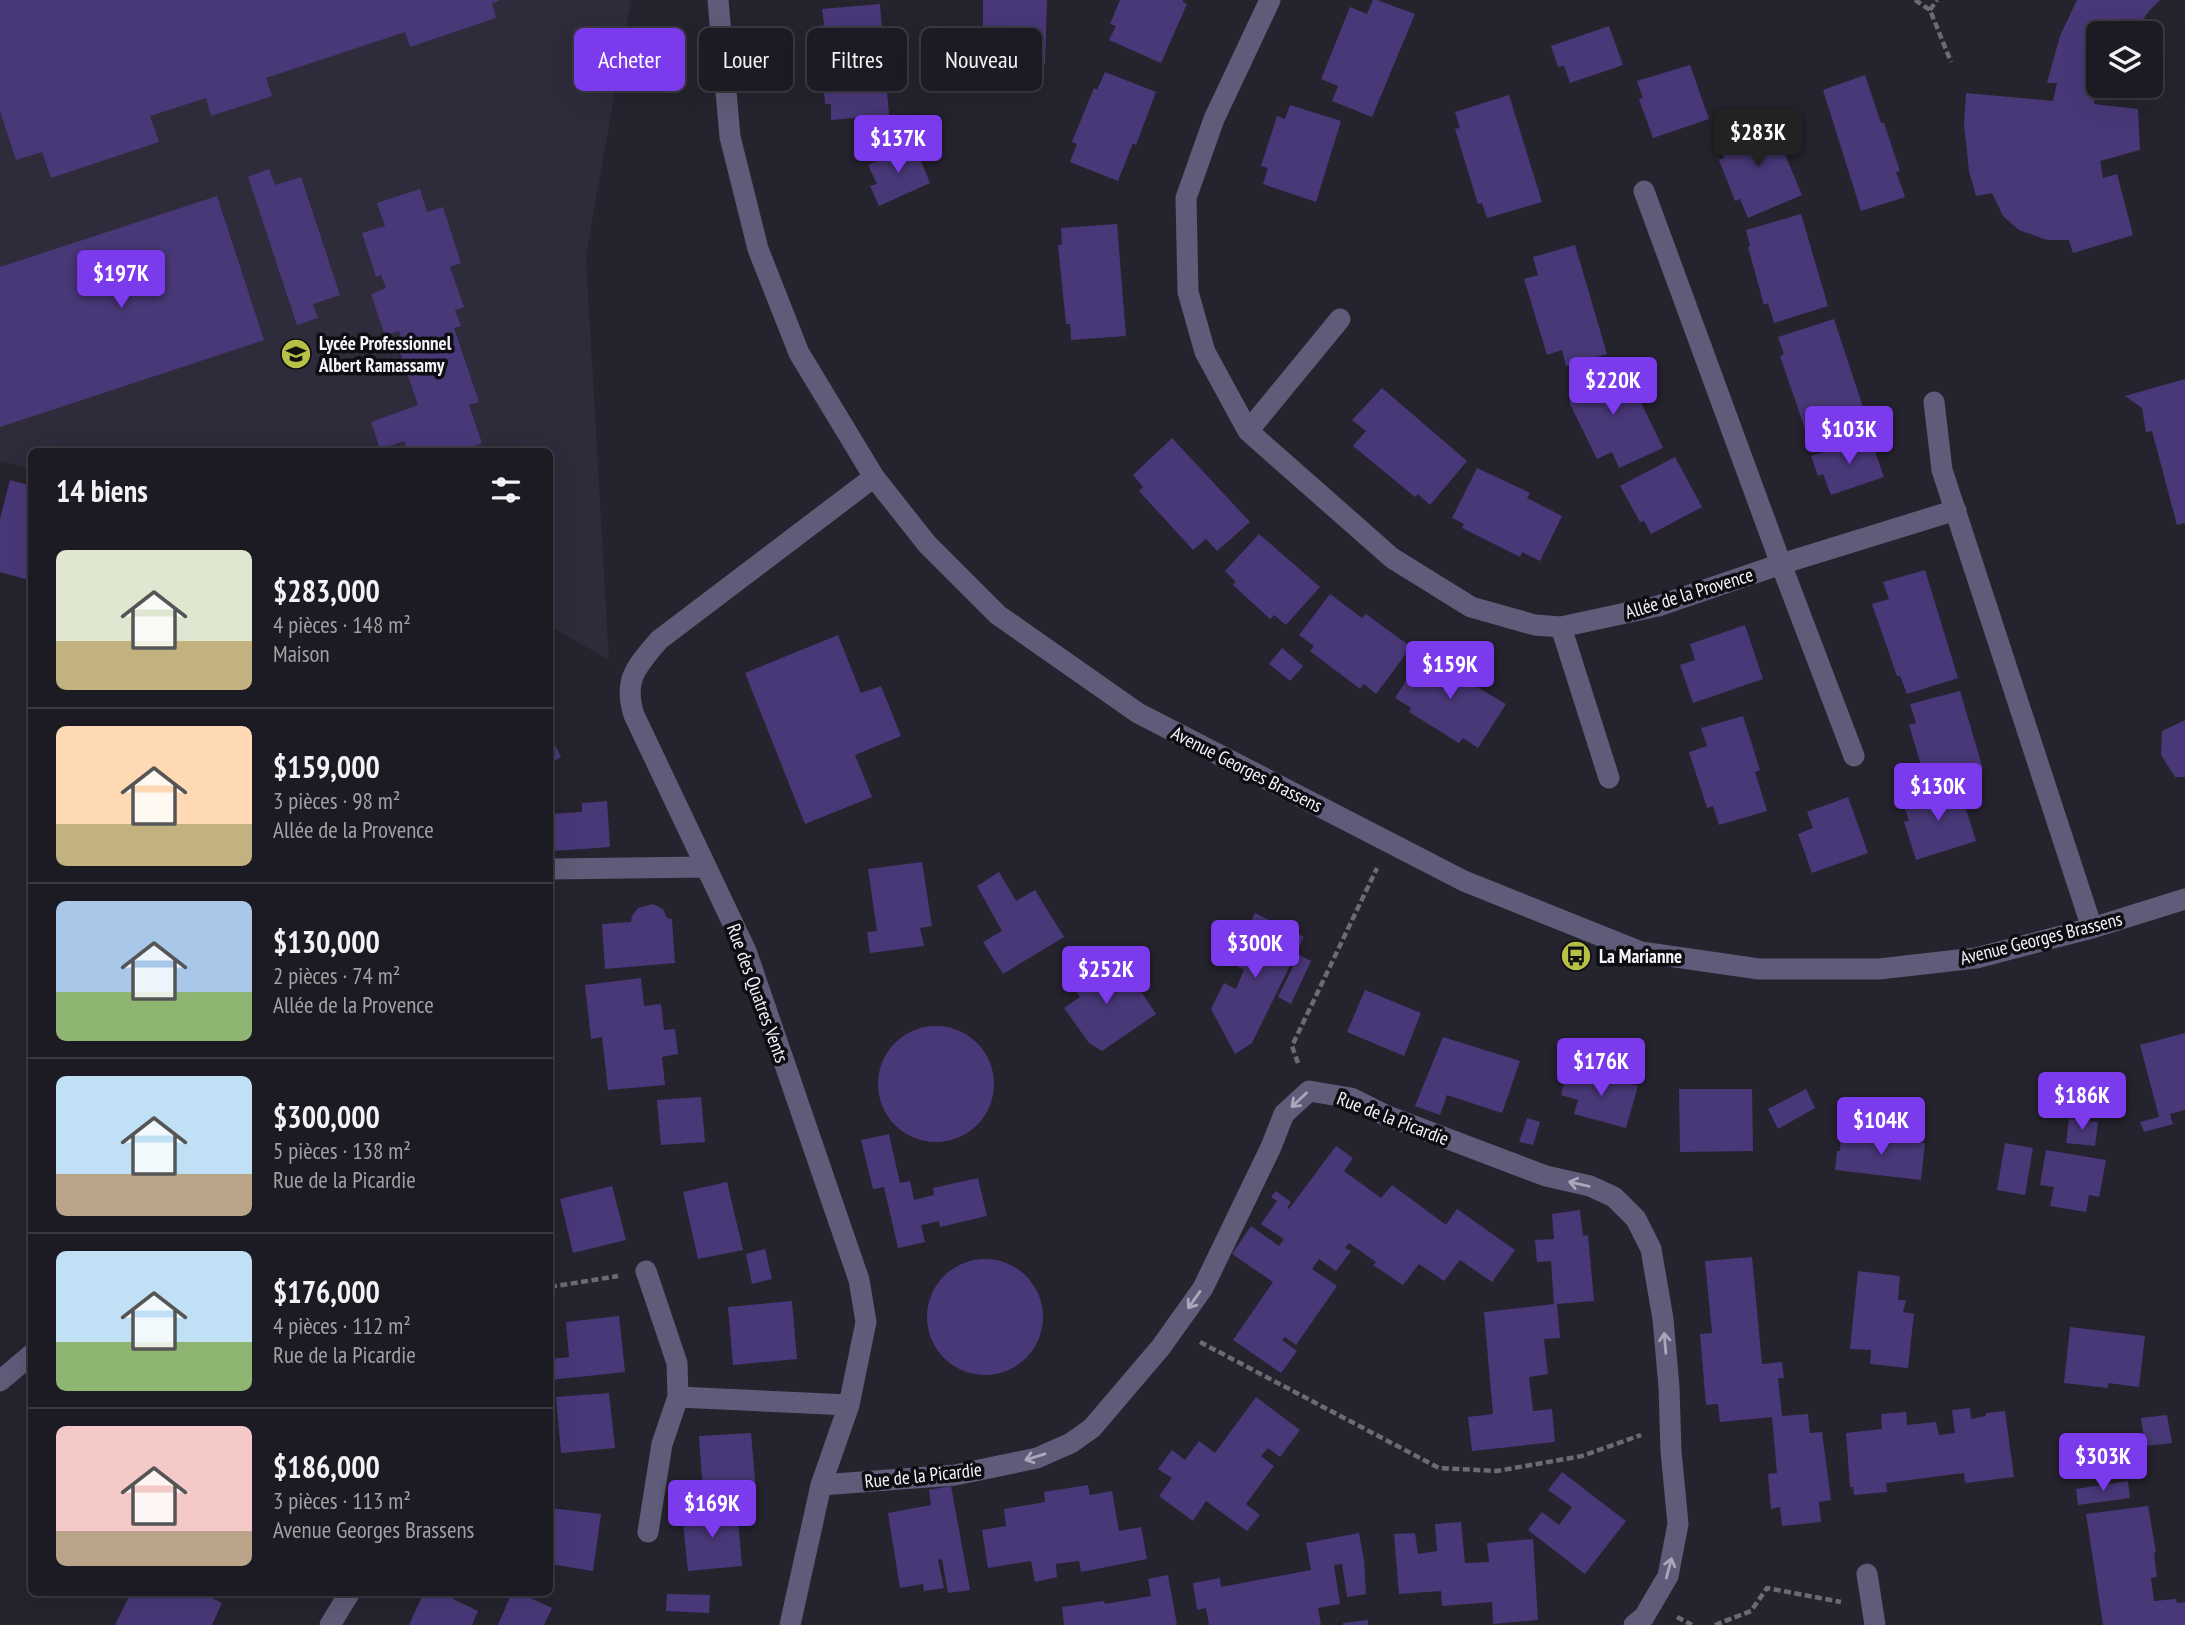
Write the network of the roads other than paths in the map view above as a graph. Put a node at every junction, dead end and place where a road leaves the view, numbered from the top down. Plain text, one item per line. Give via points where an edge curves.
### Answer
1 (718, 0) edge
2 (1269, 0) edge
3 (1644, 191) dead end
4 (1340, 319) dead end
5 (1934, 402) dead end
6 (1248, 431) junction
7 (874, 477) junction
8 (1956, 510) junction
9 (1781, 564) junction
10 (1561, 626) junction
11 (1854, 756) dead end
12 (1609, 778) dead end
13 (706, 867) junction
14 (553, 869) edge
15 (2185, 899) edge
16 (2092, 928) junction
17 (646, 1271) road end
18 (28, 1357) edge
19 (0, 1381) edge
20 (678, 1396) junction
21 (849, 1405) junction
22 (821, 1485) junction
23 (648, 1532) dead end
24 (1867, 1574) dead end
25 (348, 1596) edge
26 (1874, 1617) edge
27 (330, 1625) edge
28 (790, 1625) edge
29 (1633, 1625) edge

1 - 7 street, Avenue Georges Brassens via 730,137 758,249 799,354
2 - 6 street, Allée de la Provence via 1214,119 1186,198 1188,292 1205,352
3 - 9 street
4 - 6 street
5 - 8 street via 1942,470
6 - 10 street, Allée de la Provence via 1403,565 1471,607 1535,625
7 - 13 street, Rue des Quatres Vents via 659,640 631,681 628,698 634,715
7 - 16 street, Avenue Georges Brassens via 927,544 998,615 1138,713 1464,881 1641,952 1759,969 1879,969 1976,958
8 - 9 street, Allée de la Provence
8 - 16 street
9 - 10 street, Allée de la Provence via 1658,606
9 - 11 street
10 - 12 street
13 - 14 street
13 - 21 street, Rue des Quatres Vents via 746,951 859,1280 866,1322
15 - 16 street, Avenue Georges Brassens
17 - 20 street via 677,1363
18 - 19 street
20 - 21 street
20 - 23 street via 662,1444
21 - 22 street, Rue des Quatres Vents
22 - 28 street, Rue des Quatres Vents
29 -> 22 street, Rue de la Picardie via 1644,1617 1668,1576 1678,1524 1663,1319 1651,1249 1636,1219 1614,1198 1590,1186 1546,1176 1351,1098 1309,1091 1284,1114 1203,1288 1161,1348 1092,1429 1037,1458 955,1475
24 - 26 street
25 - 27 street

